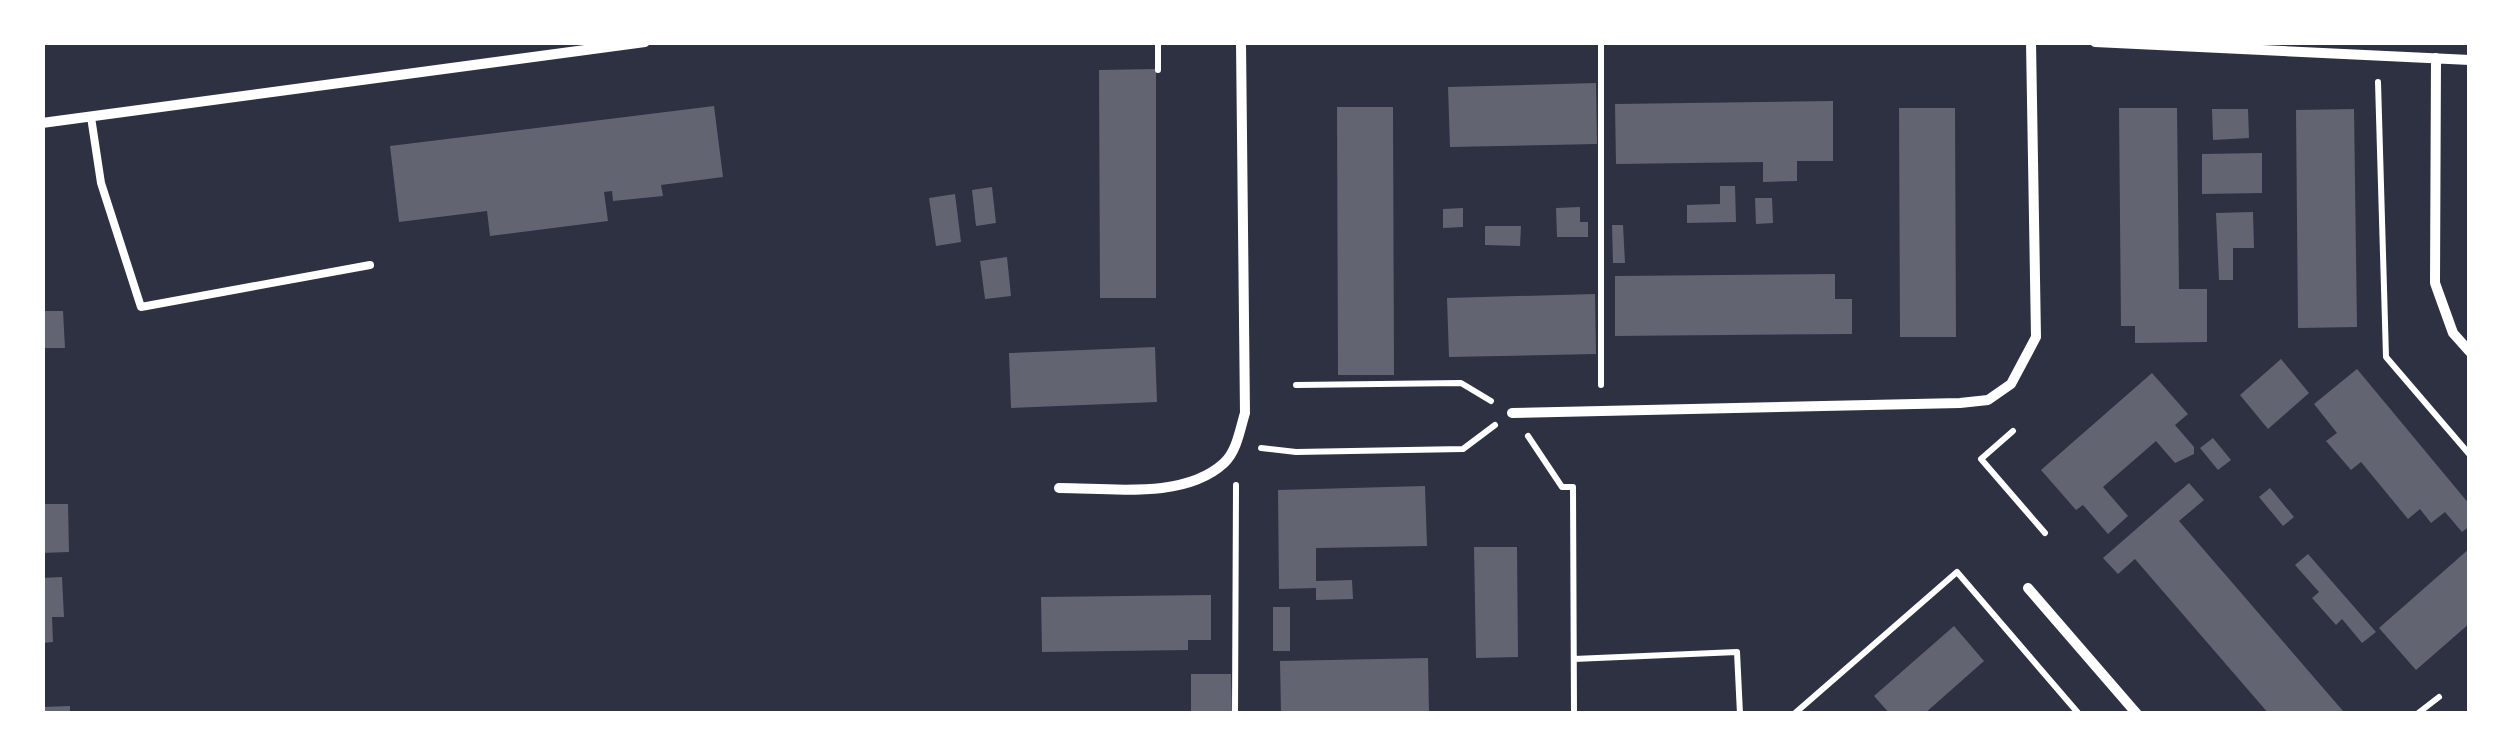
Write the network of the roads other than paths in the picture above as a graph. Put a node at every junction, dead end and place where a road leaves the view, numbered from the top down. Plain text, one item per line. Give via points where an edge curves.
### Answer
1 (644, 42) edge
2 (1241, 42) edge
3 (2031, 42) edge
4 (2095, 42) edge
5 (2436, 58) junction
6 (2470, 60) edge
7 (91, 117) junction
8 (42, 123) edge
9 (370, 266) dead end
10 (2470, 352) edge
11 (1512, 413) road end
12 (1059, 488) dead end
13 (2028, 588) dead end
14 (2136, 714) edge

1 - 7 street
2 - 12 street via 1245,413 1236,445 1224,462 1191,482
3 - 11 street via 2036,338 2011,384 1988,400 1960,404
4 - 5 street
5 - 6 street
5 - 10 street via 2435,283 2453,333
7 - 8 street
7 - 9 lane via 101,183 141,307
13 - 14 street

